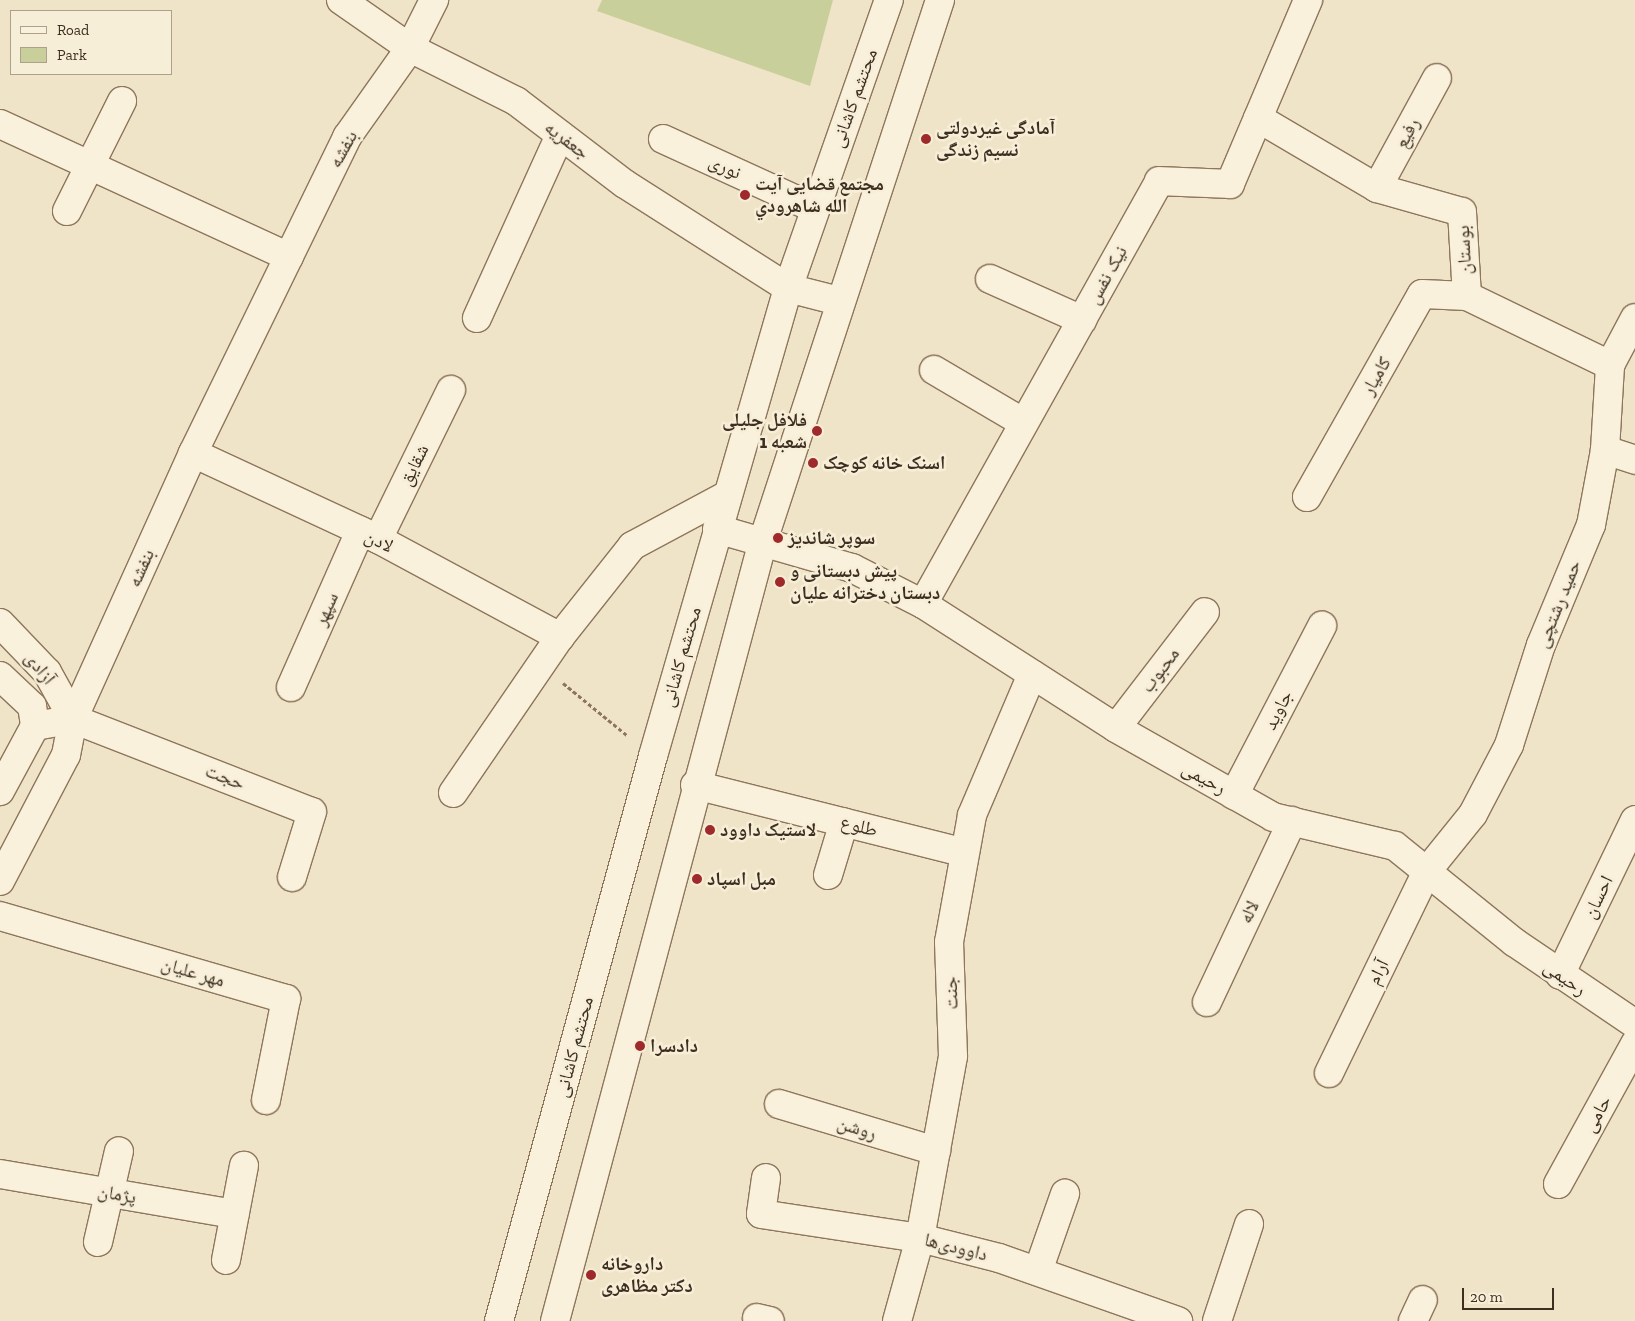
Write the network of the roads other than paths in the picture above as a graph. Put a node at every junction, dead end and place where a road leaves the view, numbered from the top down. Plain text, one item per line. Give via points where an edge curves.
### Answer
1 (341, 0) edge
2 (434, 0) edge
3 (889, 0) edge
4 (940, 0) edge
5 (1308, 0) edge
6 (410, 48) junction
7 (1436, 78) dead end
8 (122, 101) dead end
9 (1258, 118) junction
10 (0, 124) edge
11 (560, 135) junction
12 (663, 138) dead end
13 (90, 165) junction
14 (1377, 188) junction
15 (814, 208) junction
16 (67, 211) dead end
17 (289, 258) junction
18 (990, 279) dead end
19 (788, 288) junction
20 (1467, 296) junction
21 (838, 301) junction
22 (477, 318) dead end
23 (1635, 318) edge
24 (1082, 320) junction
25 (1610, 365) junction
26 (934, 370) dead end
27 (451, 390) dead end
28 (1024, 423) junction
29 (1604, 450) junction
30 (194, 453) junction
31 (1635, 460) edge
32 (727, 495) junction
33 (1307, 497) dead end
34 (717, 529) junction
35 (369, 535) junction
36 (763, 541) junction
37 (923, 604) junction
38 (1205, 612) dead end
39 (0, 623) edge
40 (1322, 626) dead end
41 (560, 638) junction
42 (1032, 674) junction
43 (0, 676) edge
44 (291, 687) dead end
45 (73, 719) junction
46 (35, 726) junction
47 (1116, 728) junction
48 (694, 785) junction
49 (0, 791) edge
50 (453, 792) dead end
51 (1234, 795) junction
52 (1635, 820) edge
53 (1292, 821) junction
54 (844, 822) junction
55 (965, 853) junction
56 (1427, 871) junction
57 (828, 875) dead end
58 (292, 876) dead end
59 (0, 881) edge
60 (0, 916) edge
61 (1560, 975) junction
62 (1207, 1002) dead end
63 (1635, 1024) edge
64 (1635, 1044) edge
65 (1328, 1073) dead end
66 (266, 1100) dead end
67 (779, 1104) dead end
68 (119, 1150) dead end
69 (936, 1151) junction
70 (244, 1166) dead end
71 (0, 1174) edge
72 (766, 1178) dead end
73 (1558, 1184) dead end
74 (109, 1193) junction
75 (1065, 1194) dead end
76 (235, 1214) junction
77 (1248, 1224) dead end
78 (920, 1238) junction
79 (98, 1242) dead end
80 (226, 1260) dead end
81 (1038, 1271) junction
82 (499, 1321) edge
83 (555, 1321) edge
84 (897, 1321) edge
85 (1178, 1321) edge
86 (1217, 1321) edge

1 - 6 street, جعفریه
2 - 6 street, بنفشه
3 - 15 street, محتشم کاشانی
4 - 21 street
5 - 9 street, نیک نفس
6 - 11 street, جعفریه via 516,101
6 - 17 street, بنفشه via 347,137
7 - 14 street, رفیع
8 - 13 street
9 - 14 street, بوستان
9 - 24 street, نیک نفس via 1230,184 1159,181
10 - 13 street
11 - 19 street, جعفریه via 624,184
11 - 22 street
12 - 15 street, نوری
13 - 16 street
13 - 17 street
14 - 20 street, بوستان via 1462,212
15 - 19 street, محتشم کاشانی
17 - 30 street, بنفشه
18 - 24 street
19 - 21 street, جعفریه
19 - 32 street, محتشم کاشانی
20 - 25 street, بوستان
20 - 33 street, کامیار via 1422,294
21 - 36 street
23 - 25 street, حمید رشتچی
24 - 28 street, نیک نفس
25 - 29 street, حمید رشتچی
26 - 28 street
27 - 35 street, شقایق
28 - 37 street, نیک نفس
29 - 31 street
29 - 56 street, حمید رشتچی via 1591,525 1540,645 1509,745 1473,814
30 - 35 street, لادن
30 - 45 street, بنفشه
32 - 34 street, محتشم کاشانی
32 - 41 street via 632,546
34 - 36 street, رحیمی
34 - 82 street, محتشم کاشانی
35 - 41 street, لادن
35 - 44 street, سپهر
36 - 37 street, رحیمی via 852,568
36 - 48 street
37 - 42 street, رحیمی
38 - 47 street, محبوب
39 - 45 street, آزادی via 47,672
40 - 51 street, جاوید
41 - 50 street
42 - 47 street, رحیمی
42 - 55 street, جنت via 972,815
43 - 46 street, آزادی via 32,706
45 - 46 street
45 - 58 street, حجت via 312,812
45 - 59 street, بنفشه via 66,756
46 - 49 street
47 - 51 street, رحیمی
48 - 54 street, طلوع
48 - 83 street
51 - 53 street, رحیمی via 1273,817
52 - 61 street, احسان
53 - 56 street, رحیمی via 1395,846
53 - 62 street, لاله
54 - 55 street, طلوع
54 - 57 street
55 - 69 street, جنت via 949,942 952,1056
56 - 61 street, رحیمی
56 - 65 street, آرام
60 - 66 street, مهر علیان via 286,999
61 - 63 street, رحیمی
64 - 73 street, حامی
67 - 69 street, روشن
68 - 74 street
69 - 78 street, جنت
70 - 76 street
71 - 74 street, پژمان
72 - 78 street, داوودی‌ها via 761,1214
74 - 76 street, پژمان
74 - 79 street
75 - 81 street
76 - 80 street
77 - 86 street
78 - 81 street, داوودی‌ها
78 - 84 street, جنت
81 - 85 street, داوودی‌ها

